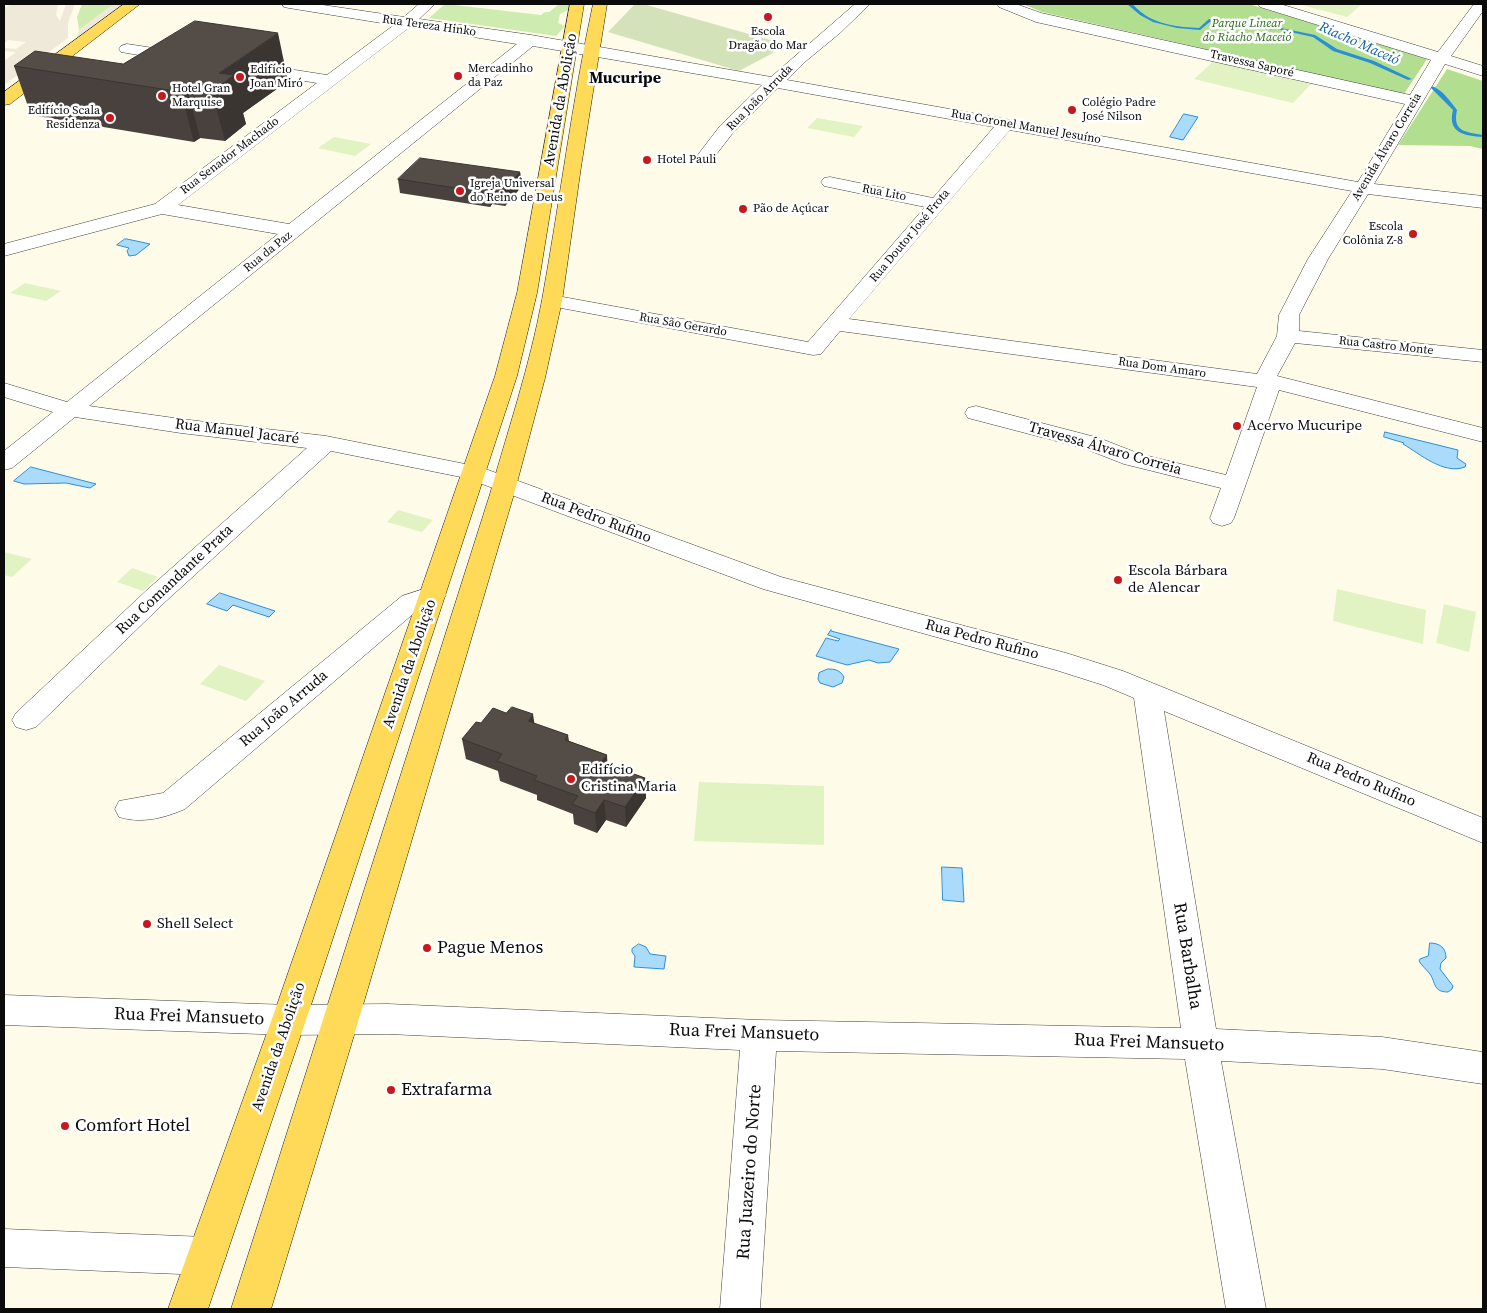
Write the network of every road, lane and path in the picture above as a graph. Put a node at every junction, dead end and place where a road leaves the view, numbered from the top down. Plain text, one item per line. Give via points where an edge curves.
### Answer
1 (133, 4) edge
2 (289, 4) edge
3 (428, 4) edge
4 (577, 4) edge
5 (600, 4) edge
6 (863, 4) edge
7 (1004, 4) edge
8 (1265, 4) edge
9 (1481, 4) edge
10 (311, 5) edge
11 (406, 22) junction
12 (531, 40) junction
13 (570, 46) junction
14 (128, 49) dead end
15 (591, 50) junction
16 (1442, 58) junction
17 (193, 59) edge
18 (231, 65) edge
19 (1483, 71) edge
20 (330, 80) junction
21 (776, 82) junction
22 (4, 100) edge
23 (1414, 101) junction
24 (1007, 123) junction
25 (554, 141) junction
26 (576, 141) junction
27 (706, 156) dead end
28 (830, 182) dead end
29 (1363, 188) junction
30 (1483, 202) edge
31 (937, 204) junction
32 (162, 208) junction
33 (294, 231) junction
34 (4, 250) edge
35 (527, 293) junction
36 (552, 301) junction
37 (836, 324) junction
38 (1288, 336) junction
39 (813, 349) joint
40 (1482, 352) edge
41 (1266, 382) junction
42 (4, 390) edge
43 (70, 410) junction
44 (976, 413) dead end
45 (1483, 435) edge
46 (326, 443) junction
47 (4, 463) edge
48 (472, 472) junction
49 (505, 483) junction
50 (1233, 484) junction
51 (1222, 518) dead end
52 (433, 595) junction
53 (1147, 691) junction
54 (26, 720) dead end
55 (130, 809) dead end
56 (1483, 830) edge
57 (4, 1010) edge
58 (342, 1018) junction
59 (289, 1020) junction
60 (759, 1035) junction
61 (1201, 1044) junction
62 (1483, 1068) edge
63 (4, 1248) edge
64 (206, 1256) junction
65 (188, 1309) edge
66 (251, 1309) edge
67 (740, 1309) edge
68 (1246, 1309) edge

1 - 22 main road
2 - 10 street, Rua Tereza Hinko
3 - 11 street, Rua Senador Machado
4 - 13 main road, Avenida da Abolição
5 - 15 main road, Avenida da Abolição
6 - 21 street, Rua João Arruda
7 - 23 street, Travessa Saporé via 1036,17
8 - 16 street
9 - 16 street, Avenida Álvaro Correia
10 - 11 street, Rua Tereza Hinko
11 - 12 street, Rua Tereza Hinko
11 - 20 street, Rua Senador Machado
12 - 13 street, Rua Tereza Hinko
12 - 33 street, Rua da Paz
13 - 15 street, Rua Coronel Manuel Jesuíno
13 - 25 main road, Avenida da Abolição
14 - 17 street
15 - 21 street, Rua Coronel Manuel Jesuíno
15 - 26 main road, Avenida da Abolição
16 - 19 street
16 - 23 street, Avenida Álvaro Correia
18 - 20 street
20 - 32 street, Rua Senador Machado
21 - 24 street, Rua Coronel Manuel Jesuíno
21 - 27 street, Rua João Arruda via 726,130
23 - 29 street, Avenida Álvaro Correia
24 - 29 street, Rua Coronel Manuel Jesuíno
24 - 31 street, Rua Doutor José Frota
25 - 26 main road
25 - 35 main road, Avenida da Abolição
26 - 36 main road, Avenida da Abolição
28 - 31 street, Rua Lito
29 - 30 street, Rua Coronel Manuel Jesuíno
29 - 38 street, Avenida Álvaro Correia via 1318,259 1289,315
31 - 37 street, Rua Doutor José Frota
32 - 33 street
32 - 34 street, Rua Senador Machado
33 - 43 street, Rua da Paz
35 - 36 main road
35 - 48 main road, Avenida da Abolição via 506,376
36 - 39 street, Rua São Gerardo
36 - 49 main road, Avenida da Abolição
37 - 39 street, Rua Doutor José Frota
37 - 41 street, Rua Dom Amaro
38 - 40 street, Rua Castro Monte
38 - 41 street, Avenida Álvaro Correia
41 - 45 street, Rua Dom Amaro
41 - 50 street, Avenida Álvaro Correia via 1266,396
42 - 43 street, Rua Manuel Jacaré
43 - 46 street, Rua Manuel Jacaré
43 - 47 street, Rua da Paz
44 - 50 street, Travessa Álvaro Correia via 1091,443 1132,459
46 - 48 street, Rua Manuel Jacaré
46 - 54 street, Rua Comandante Prata via 156,596
48 - 49 street, Rua Pedro Rufino
48 - 52 main road, Avenida da Abolição
49 - 53 street, Rua Pedro Rufino via 772,583 1066,663
49 - 58 main road, Avenida da Abolição
50 - 51 street, Avenida Álvaro Correia
52 - 55 street, Rua João Arruda via 411,602 174,801 159,807
52 - 59 main road, Avenida da Abolição
53 - 56 street, Rua Pedro Rufino
53 - 61 street, Rua Barbalha
57 - 59 street, Rua Frei Mansueto
58 - 59 street, Rua Frei Mansueto
58 - 60 street, Rua Frei Mansueto
58 - 66 main road, Avenida da Abolição
59 - 64 main road, Avenida da Abolição
60 - 61 street, Rua Frei Mansueto
60 - 67 street, Rua Juazeiro do Norte
61 - 62 street, Rua Frei Mansueto via 1382,1053
61 - 68 street, Rua Barbalha
63 - 64 street
64 - 65 main road, Avenida da Abolição

